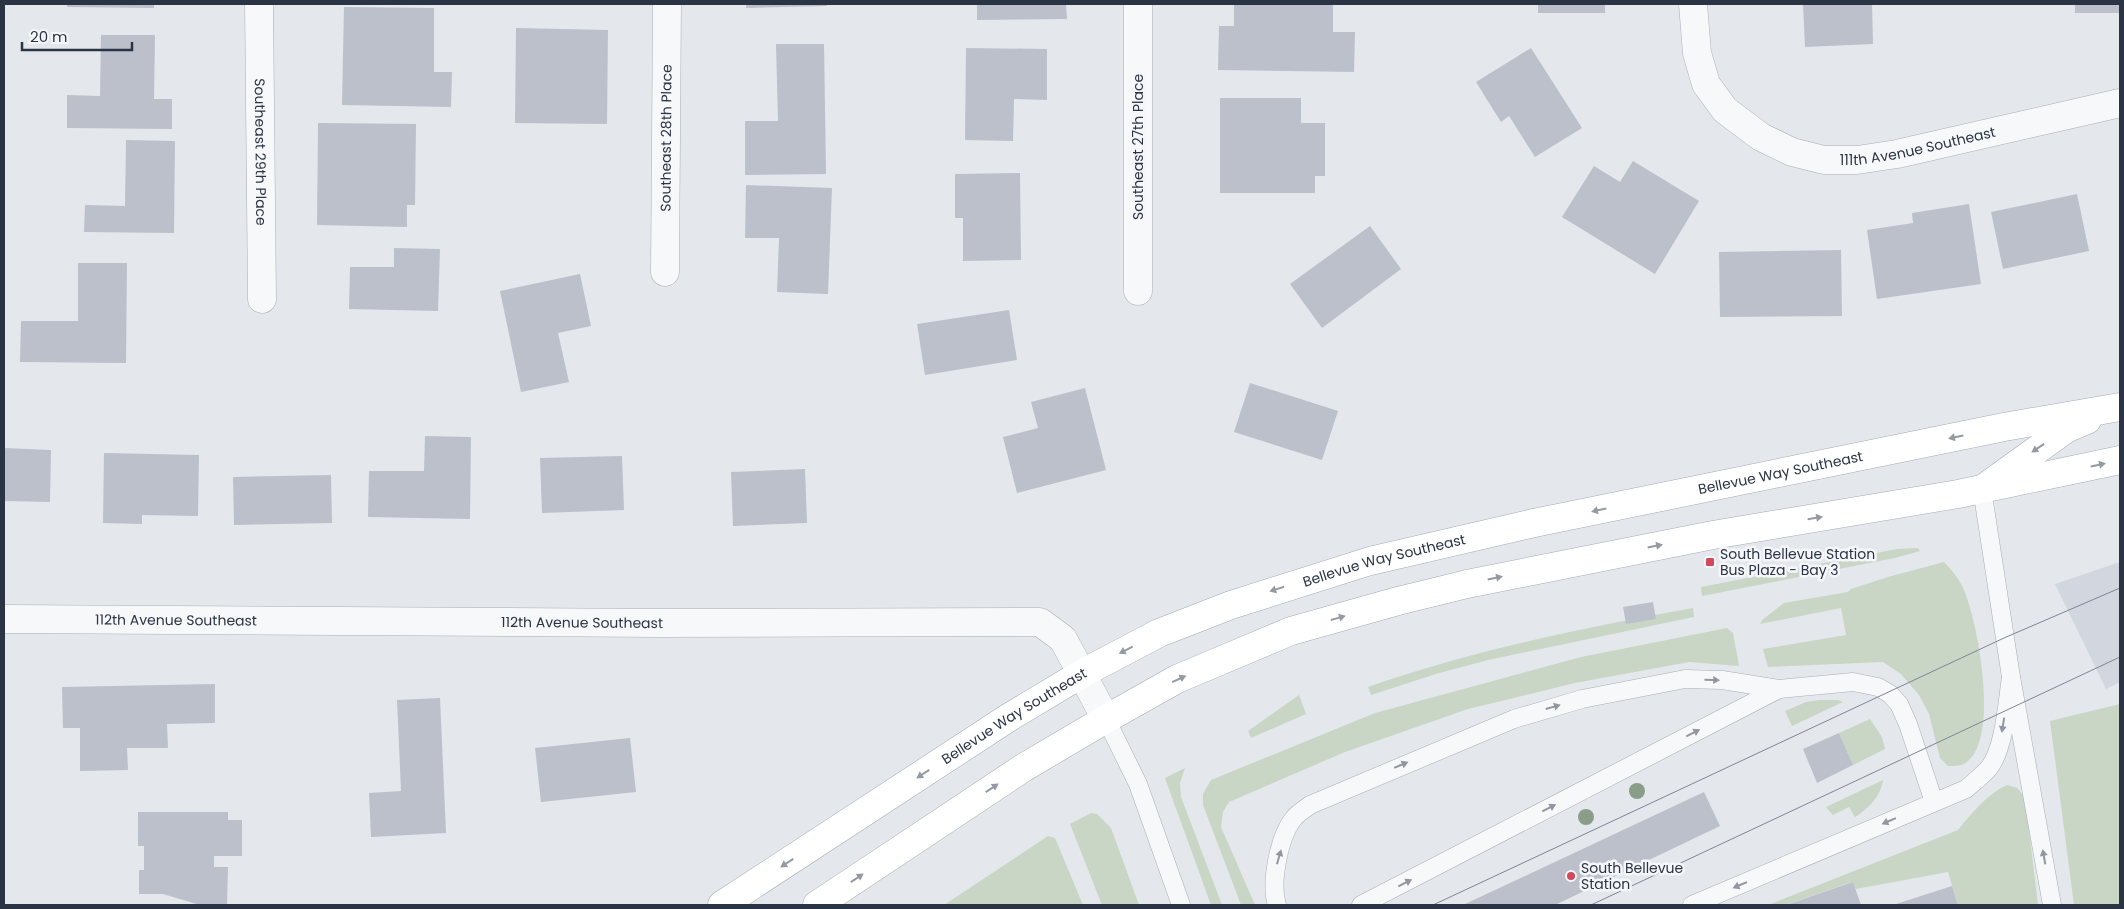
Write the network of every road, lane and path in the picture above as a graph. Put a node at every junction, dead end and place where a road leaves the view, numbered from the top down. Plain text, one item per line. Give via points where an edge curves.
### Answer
1 (259, 4) edge
2 (667, 4) edge
3 (1138, 4) edge
4 (1693, 4) edge
5 (2120, 103) edge
6 (665, 272) dead end
7 (1138, 291) dead end
8 (262, 300) dead end
9 (2116, 408) edge
10 (2120, 460) edge
11 (1982, 489) junction
12 (4, 618) edge
13 (1082, 673) junction
14 (2011, 677) junction
15 (1779, 689) junction
16 (1106, 718) junction
17 (1934, 802) junction
18 (722, 905) edge
19 (817, 905) edge
20 (1181, 905) edge
21 (1277, 905) edge
22 (1361, 905) edge
23 (1692, 905) edge
24 (2052, 905) edge

1 - 8 street, Southeast 29th Place
2 - 6 street, Southeast 28th Place
3 - 7 street, Southeast 27th Place
4 - 5 street, 111th Avenue Southeast via 1697,53 1706,84 1725,110 1761,137 1792,152 1824,160 1857,160 1897,154
9 -> 11 main road via 2066,429
9 -> 13 main road, Bellevue Way Southeast via 2004,427 1544,521 1370,561 1222,608 1159,633
11 -> 10 main road
11 - 14 lane
16 -> 11 main road via 1176,680 1291,631 1398,601 1713,535
12 - 13 street, 112th Avenue Southeast via 1040,622 1064,639
13 - 16 street, 112th Avenue Southeast
13 -> 18 main road, Bellevue Way Southeast
14 -> 17 lane via 2000,743 1990,766 1966,789
24 -> 14 lane
15 - 17 lane via 1852,682 1878,687 1890,694 1899,704 1908,724
21 -> 15 lane via 1274,884 1277,864 1286,831 1294,818 1310,805 1433,751 1514,718 1582,699 1660,683 1685,679 1722,680
22 -> 15 lane
19 -> 16 main road via 1023,768
16 - 20 lane via 1138,784
17 -> 23 lane

